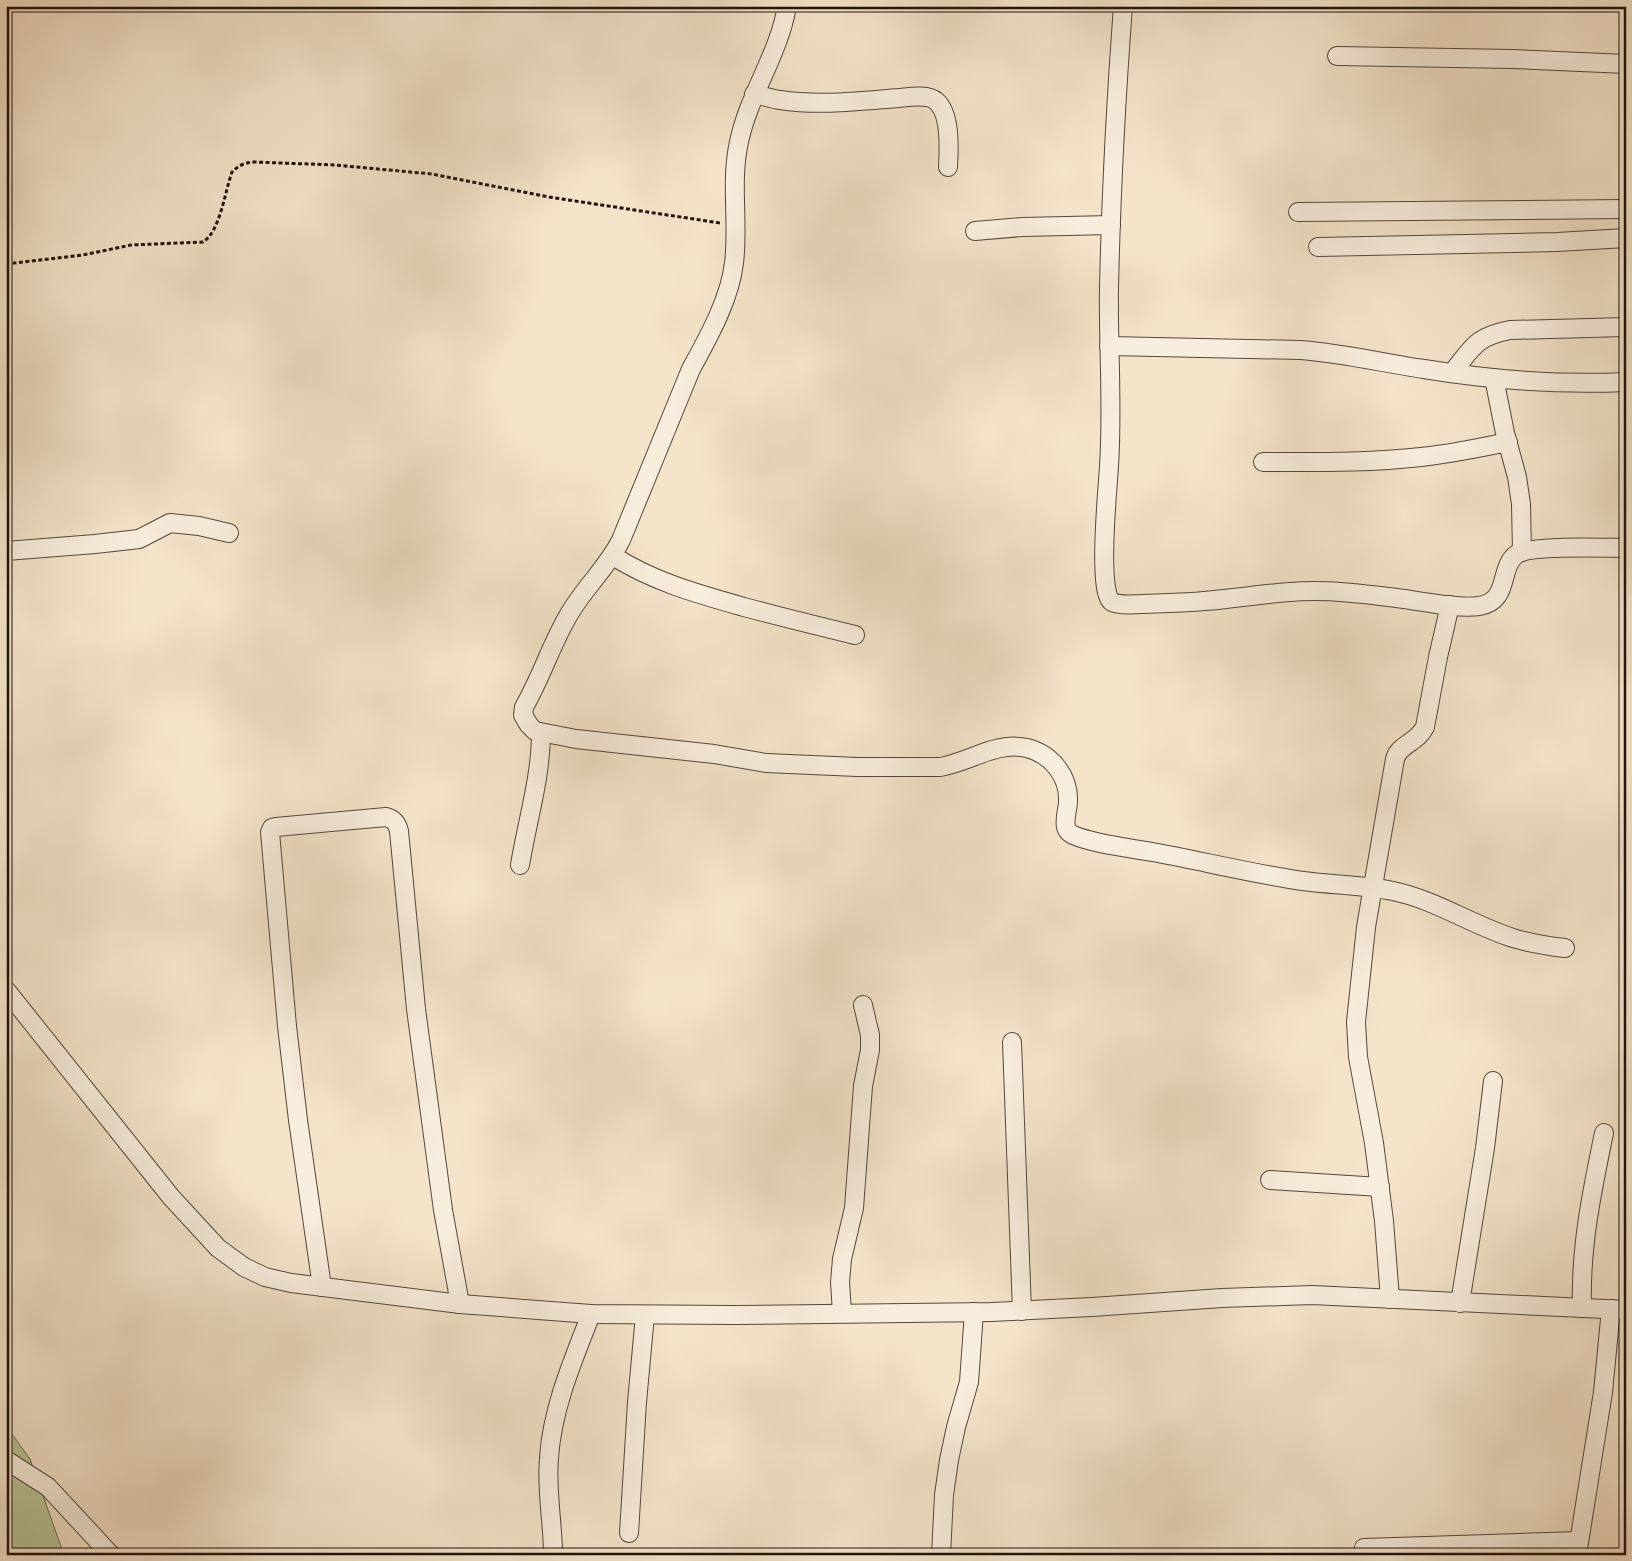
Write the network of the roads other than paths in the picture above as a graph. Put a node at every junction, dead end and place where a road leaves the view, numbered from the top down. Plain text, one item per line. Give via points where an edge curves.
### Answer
1 (787, 6) edge
2 (1122, 6) edge
3 (1337, 56) dead end
4 (1626, 64) edge
5 (754, 94) junction
6 (948, 167) dead end
7 (1626, 209) edge
8 (1298, 212) dead end
9 (1110, 225) junction
10 (975, 231) dead end
11 (1626, 238) edge
12 (1318, 247) dead end
13 (1626, 327) edge
14 (1109, 346) junction
15 (1452, 373) junction
16 (1494, 378) junction
17 (1626, 382) edge
18 (1508, 442) junction
19 (1263, 462) dead end
20 (229, 533) dead end
21 (1626, 548) edge
22 (6, 551) edge
23 (1522, 552) junction
24 (613, 556) junction
25 (1450, 605) junction
26 (855, 635) dead end
27 (541, 733) junction
28 (520, 865) dead end
29 (1373, 888) junction
30 (1565, 948) dead end
31 (6, 990) edge
32 (863, 1005) dead end
33 (1012, 1042) dead end
34 (1493, 1081) dead end
35 (1604, 1132) dead end
36 (1270, 1180) dead end
37 (1380, 1187) junction
38 (322, 1286) junction
39 (1390, 1299) junction
40 (1460, 1303) junction
41 (460, 1304) junction
42 (1582, 1308) junction
43 (1022, 1310) junction
44 (1618, 1310) edge
45 (974, 1312) junction
46 (842, 1313) junction
47 (592, 1314) junction
48 (645, 1315) junction
49 (6, 1460) edge
50 (629, 1534) dead end
51 (1364, 1548) dead end
52 (1578, 1548) edge
53 (111, 1555) edge
54 (553, 1555) edge
55 (941, 1555) edge

1 - 5 street via 778,42
2 - 9 street
3 - 4 street
5 - 6 street via 804,102 907,97 936,100 942,109 950,145
5 - 24 street via 738,143 734,175 734,264 729,286
7 - 8 street
9 - 10 street
9 - 14 street
11 - 12 street
13 - 15 street via 1492,333 1478,341
14 - 15 street via 1330,353
14 - 25 street via 1112,410 1104,559 1106,591 1113,602 1168,604 1316,591
15 - 16 street
16 - 17 street
16 - 18 street
18 - 19 street via 1420,457
18 - 23 street via 1521,504
20 - 22 street via 170,523 139,539
21 - 23 street
23 - 25 street via 1510,561 1502,589 1488,604
24 - 26 street via 674,586
24 - 27 street via 566,618 524,707 523,715 529,725
25 - 29 street via 1425,727 1419,737 1396,754
27 - 28 street via 538,774
27 - 29 street via 766,763 857,767 940,767 1006,746 1027,748 1041,753 1062,774 1067,790 1065,826 1070,834 1236,870
29 - 30 street via 1413,896 1512,938
29 - 37 street via 1363,951 1356,1039
31 - 38 street via 171,1197 218,1248 244,1267 265,1277
32 - 46 street via 869,1026 870,1050 863,1086 854,1208 842,1259
33 - 43 street
34 - 40 street
35 - 42 street via 1586,1227
36 - 37 street
37 - 39 street
38 - 41 street
38 - 41 street via 287,1026 270,832 276,827 386,817 392,818 399,831 416,1009 443,1210
39 - 40 street
39 - 43 street via 1312,1295
40 - 42 street
41 - 47 street
42 - 44 street
43 - 45 street
44 - 52 street
45 - 46 street
45 - 55 street via 969,1382 946,1478
46 - 48 street
47 - 48 street
47 - 54 street via 571,1366 552,1436 549,1458
48 - 50 street
49 - 53 street via 48,1487
51 - 52 street

